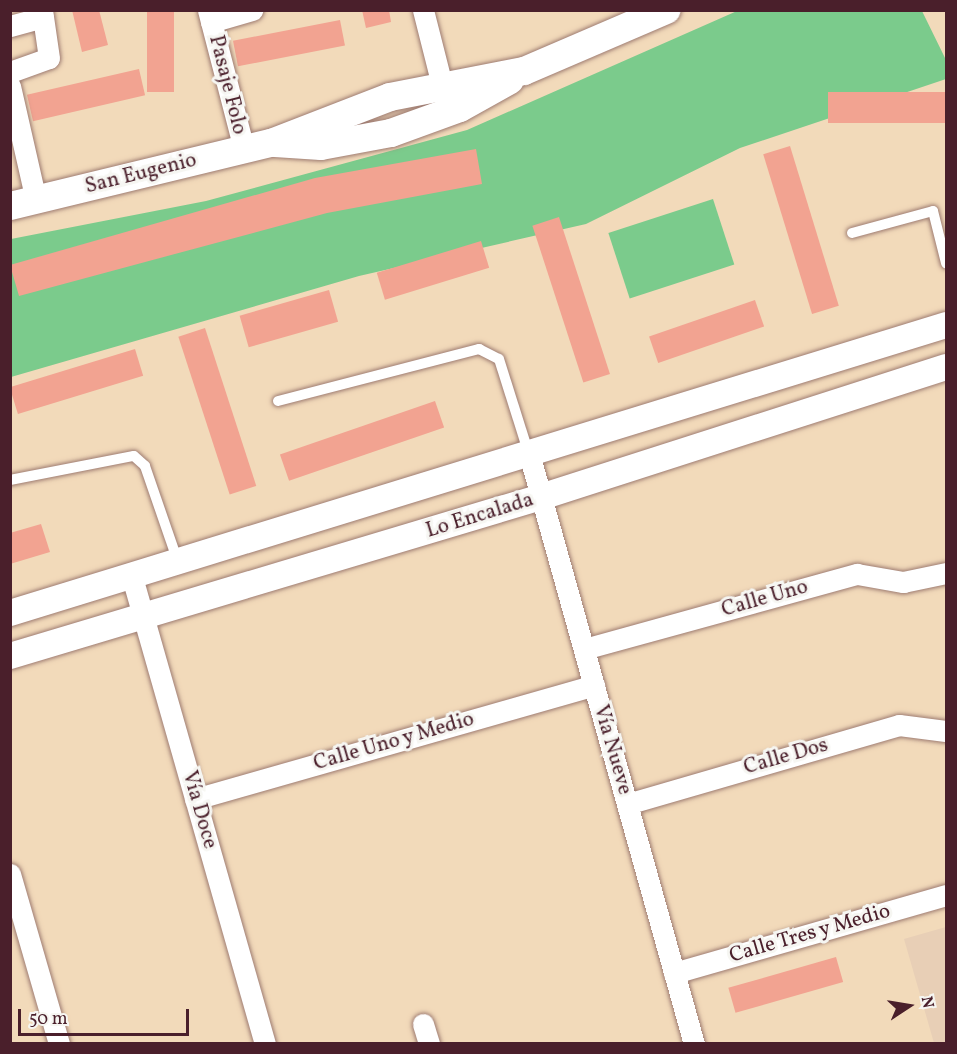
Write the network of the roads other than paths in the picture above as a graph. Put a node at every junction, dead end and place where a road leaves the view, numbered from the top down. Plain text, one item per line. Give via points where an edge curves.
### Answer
1 (252, 10) edge
2 (423, 10) edge
3 (666, 10) edge
4 (43, 14) edge
5 (209, 16) edge
6 (10, 26) edge
7 (524, 70) junction
8 (10, 72) edge
9 (442, 85) junction
10 (10, 86) edge
11 (271, 143) junction
12 (243, 149) junction
13 (23, 203) edge
14 (852, 233) dead end
15 (946, 263) edge
16 (946, 325) edge
17 (946, 367) edge
18 (278, 401) dead end
19 (530, 457) junction
20 (10, 480) edge
21 (541, 497) junction
22 (178, 563) junction
23 (946, 573) edge
24 (132, 577) junction
25 (10, 613) edge
26 (143, 615) junction
27 (584, 649) junction
28 (10, 656) edge
29 (594, 685) junction
30 (946, 731) edge
31 (195, 799) junction
32 (627, 804) junction
33 (10, 874) edge
34 (946, 895) edge
35 (674, 973) junction
36 (58, 1044) edge
37 (265, 1044) edge
38 (694, 1044) edge

1 - 5 street, Pasaje Folo
2 - 9 street
3 - 7 main road, San Eugenio
4 - 6 street
4 - 8 street via 49,58
5 - 12 street, Pasaje Folo
7 - 9 main road, San Eugenio
7 - 11 main road, San Eugenio via 460,108 391,133 321,146
9 - 11 main road, San Eugenio via 349,110
10 - 13 street
11 - 12 main road, San Eugenio
12 - 13 main road, San Eugenio
14 - 15 lane via 933,211
16 - 19 street, Lo Encalada
17 - 21 street, Lo Encalada
18 - 19 lane via 479,349 499,359
19 - 21 street, Vía Nueve
19 - 22 street, Lo Encalada
20 - 22 lane via 134,456 146,466
21 - 26 street, Lo Encalada
21 - 27 street, Vía Nueve
22 - 24 street, Lo Encalada
23 - 27 street, Calle Uno via 903,582 849,575
24 - 25 street, Lo Encalada
24 - 26 street, Vía Doce
26 - 28 street, Lo Encalada
26 - 31 street, Vía Doce
27 - 29 street, Vía Nueve
29 - 31 street, Calle Uno y Medio
29 - 32 street, Vía Nueve
30 - 32 street, Calle Dos via 899,725
31 - 37 street, Vía Doce
32 - 35 street, Vía Nueve
33 - 36 street
34 - 35 street, Calle Tres y Medio
35 - 38 street, Vía Nueve

